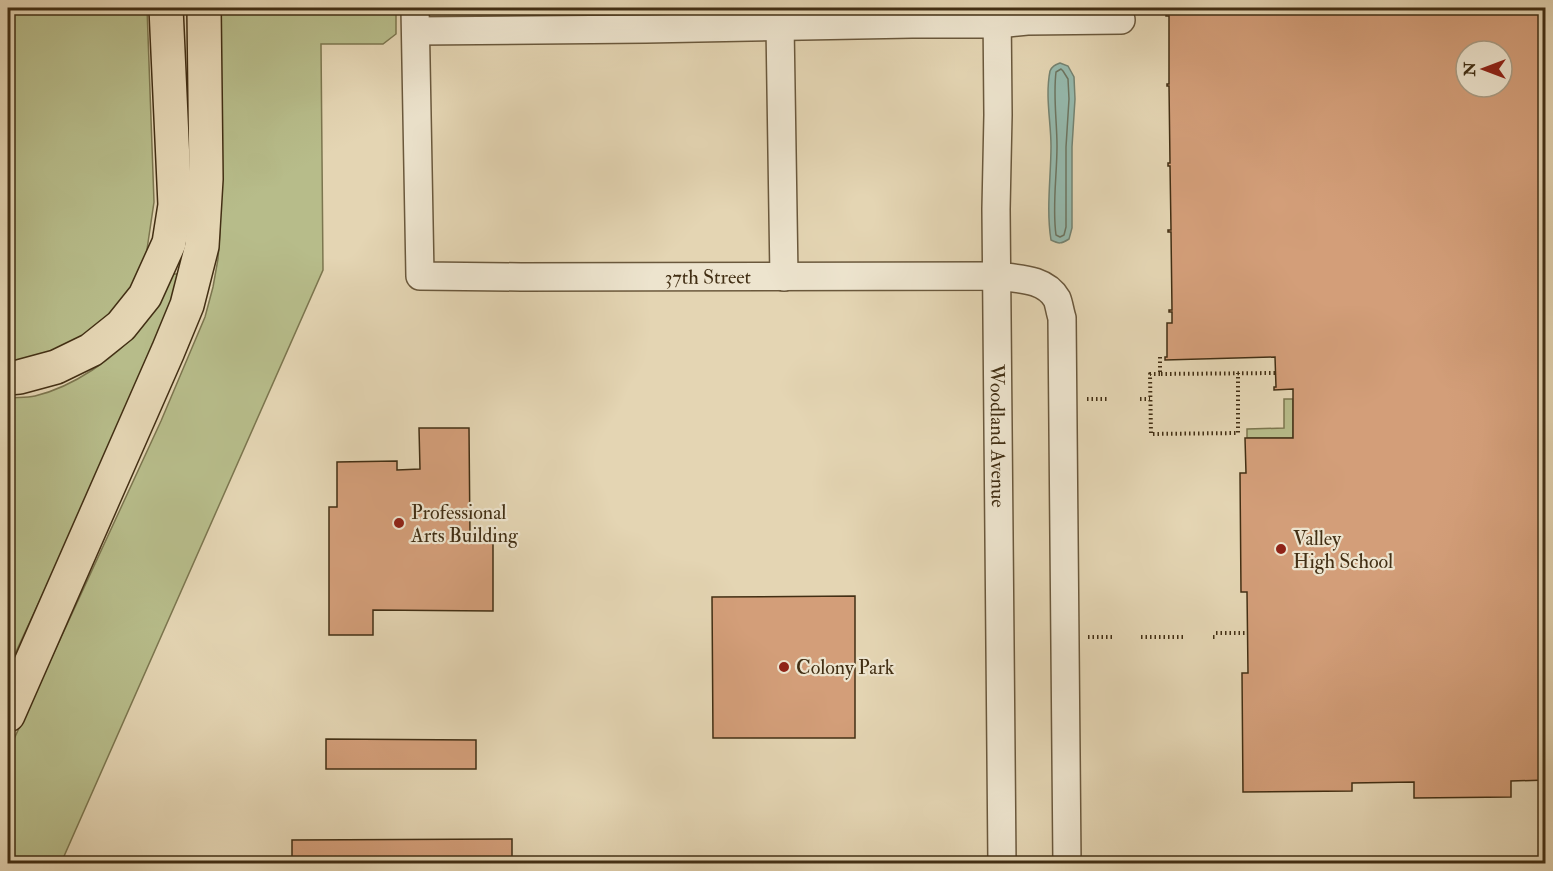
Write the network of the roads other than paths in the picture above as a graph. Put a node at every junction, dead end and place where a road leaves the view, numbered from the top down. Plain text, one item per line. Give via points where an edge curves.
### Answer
1 (166, 8) edge
2 (204, 8) edge
3 (997, 16) edge
4 (415, 19) edge
5 (1121, 20) dead end
6 (780, 25) junction
7 (996, 276) junction
8 (784, 277) junction
9 (8, 378) edge
10 (8, 715) edge
11 (1002, 864) edge
12 (1067, 864) edge

1 - 9 highway via 175,205 169,243 145,296 121,326 91,350 56,367
2 - 10 highway via 206,179 202,246 187,305
3 - 5 street via 1027,21
3 - 6 street
3 - 7 street, Woodland Avenue
4 - 6 street via 646,29
4 - 8 street, 37th Street via 420,276
6 - 8 street
7 - 8 street, 37th Street
7 - 11 street, Woodland Avenue
7 - 12 street, 37th Street via 1040,283 1057,300 1062,318

